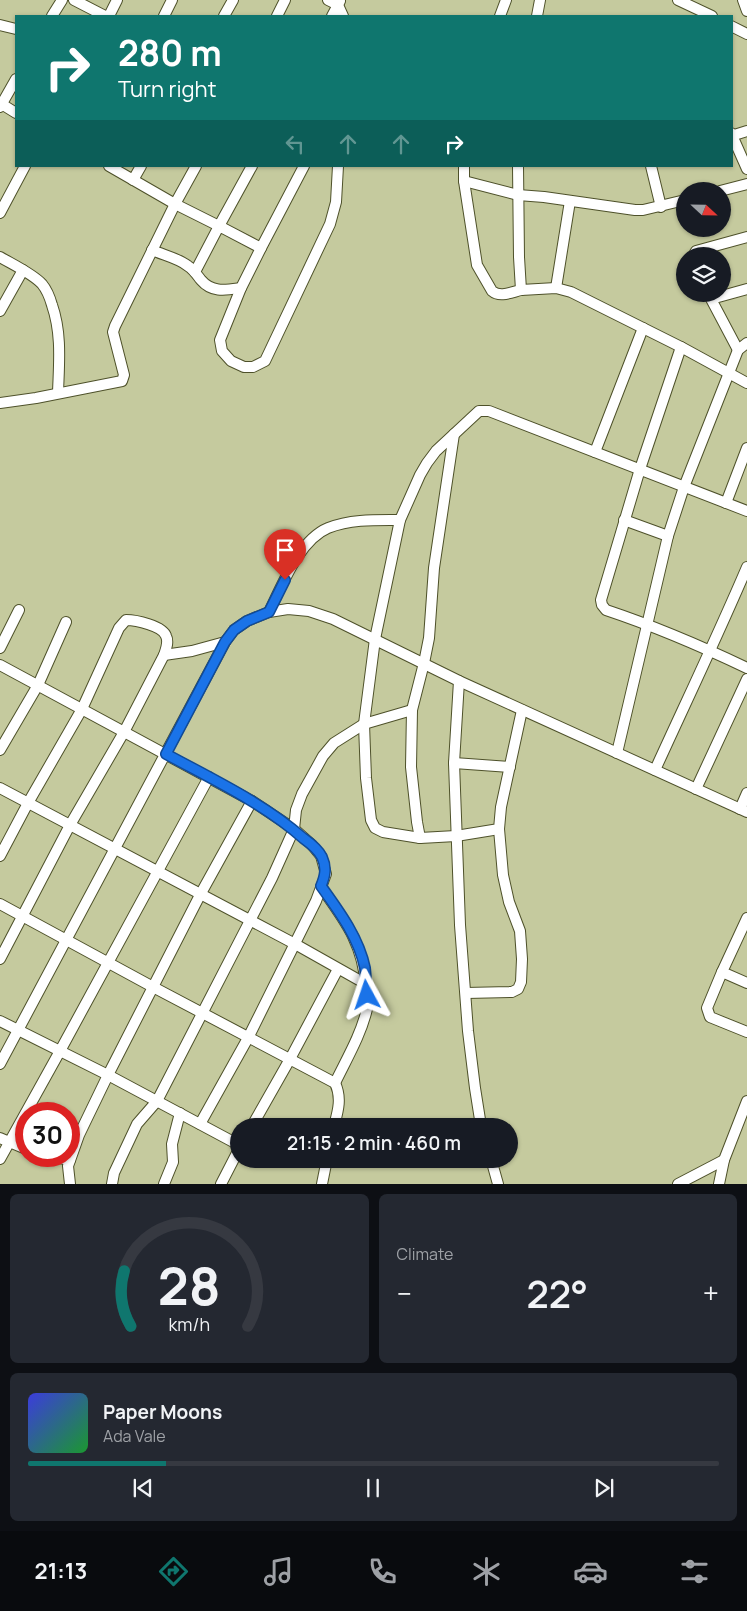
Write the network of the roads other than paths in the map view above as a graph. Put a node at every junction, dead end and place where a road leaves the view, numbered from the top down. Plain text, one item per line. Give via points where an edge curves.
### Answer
1 (62, 0) edge
2 (74, 0) edge
3 (117, 0) edge
4 (172, 0) edge
5 (233, 0) edge
6 (285, 0) edge
7 (328, 0) edge
8 (506, 0) edge
9 (540, 0) edge
10 (678, 0) edge
11 (743, 0) edge
12 (340, 3) edge
13 (747, 11) edge
14 (697, 12) edge
15 (53, 15) edge
16 (105, 15) edge
17 (108, 15) edge
18 (164, 15) edge
19 (225, 15) edge
20 (278, 15) edge
21 (333, 15) edge
22 (500, 15) edge
23 (537, 15) edge
24 (0, 25) edge
25 (733, 27) edge
26 (15, 29) edge
27 (747, 34) edge
28 (15, 81) edge
29 (0, 105) edge
30 (15, 112) edge
31 (747, 132) edge
32 (733, 135) edge
33 (733, 139) edge
34 (24, 167) edge
35 (111, 167) edge
36 (140, 167) edge
37 (195, 167) edge
38 (251, 167) edge
39 (303, 167) edge
40 (338, 167) edge
41 (464, 167) edge
42 (518, 167) edge
43 (651, 167) edge
44 (747, 169) edge
45 (133, 180) junction
46 (464, 181) junction
47 (747, 184) edge
48 (731, 188) edge
49 (518, 195) junction
50 (570, 201) junction
51 (676, 203) edge
52 (175, 204) junction
53 (661, 207) junction
54 (0, 213) edge
55 (219, 226) junction
56 (747, 237) edge
57 (711, 247) edge
58 (261, 248) junction
59 (152, 250) junction
60 (0, 257) edge
61 (23, 270) junction
62 (195, 272) junction
63 (241, 288) junction
64 (556, 288) junction
65 (747, 289) edge
66 (522, 290) junction
67 (731, 292) edge
68 (713, 302) edge
69 (0, 311) edge
70 (643, 328) junction
71 (747, 342) edge
72 (681, 347) junction
73 (738, 350) junction
74 (729, 374) junction
75 (747, 383) edge
76 (58, 393) junction
77 (0, 404) edge
78 (454, 434) junction
79 (747, 448) edge
80 (594, 452) junction
81 (640, 469) junction
82 (684, 487) junction
83 (726, 503) junction
84 (747, 511) edge
85 (400, 520) junction
86 (624, 520) junction
87 (668, 536) junction
88 (747, 567) edge
89 (19, 610) dead end
90 (269, 612) junction
91 (66, 622) dead end
92 (647, 624) junction
93 (374, 639) junction
94 (225, 642) junction
95 (0, 648) edge
96 (711, 651) junction
97 (164, 656) junction
98 (424, 663) junction
99 (0, 665) edge
100 (747, 668) edge
101 (747, 679) edge
102 (459, 681) junction
103 (38, 685) junction
104 (82, 709) junction
105 (412, 710) junction
106 (522, 710) junction
107 (364, 724) junction
108 (124, 732) junction
109 (0, 750) edge
110 (617, 753) junction
111 (166, 754) junction
112 (454, 763) junction
113 (510, 767) junction
114 (655, 770) junction
115 (208, 777) junction
116 (0, 788) edge
117 (696, 789) junction
118 (747, 793) edge
119 (252, 801) junction
120 (28, 803) junction
121 (743, 810) edge
122 (70, 826) junction
123 (294, 829) junction
124 (499, 829) junction
125 (456, 836) junction
126 (420, 838) junction
127 (114, 849) junction
128 (0, 856) edge
129 (158, 872) junction
130 (321, 886) junction
131 (200, 895) junction
132 (0, 904) edge
133 (22, 916) junction
134 (747, 918) edge
135 (250, 921) junction
136 (745, 930) edge
137 (66, 940) junction
138 (295, 944) junction
139 (0, 959) edge
140 (108, 963) junction
141 (338, 969) junction
142 (722, 972) junction
143 (747, 983) edge
144 (366, 984) junction
145 (153, 988) junction
146 (466, 993) junction
147 (202, 1013) junction
148 (0, 1021) edge
149 (18, 1030) junction
150 (747, 1032) edge
151 (248, 1038) junction
152 (60, 1051) junction
153 (290, 1059) junction
154 (0, 1064) edge
155 (108, 1074) junction
156 (335, 1084) junction
157 (157, 1101) junction
158 (746, 1105) edge
159 (180, 1113) junction
160 (257, 1118) edge
161 (336, 1118) edge
162 (480, 1118) edge
163 (200, 1124) junction
164 (80, 1133) edge
165 (5, 1140) edge
166 (230, 1142) edge
167 (0, 1159) edge
168 (724, 1160) junction
169 (230, 1166) edge
170 (69, 1167) edge
171 (326, 1168) edge
172 (494, 1168) edge
173 (70, 1184) edge
174 (112, 1184) edge
175 (164, 1184) edge
176 (221, 1184) edge
177 (322, 1184) edge
178 (498, 1184) edge
179 (678, 1184) edge
180 (719, 1184) edge

1 - 15 street
2 - 16 street
3 - 17 street
4 - 18 street
5 - 19 street
6 - 20 street
7 - 12 street
8 - 22 street
9 - 23 street
10 - 14 street
11 - 13 street
12 - 21 street
24 - 26 street
25 - 27 street
28 - 29 street
29 - 30 street
31 - 32 street
33 - 44 street
34 - 54 street
35 - 45 street
36 - 45 street
37 - 52 street
38 - 55 street
39 - 58 street
40 - 63 street via 336,202 330,224 265,362 253,367 231,361 222,351 220,340
41 - 46 street
42 - 49 street
43 - 53 street
45 - 52 street
46 - 49 street
46 - 66 street via 477,265 496,294
47 - 48 street
49 - 50 street
49 - 66 street
50 - 53 street via 635,210
50 - 64 street
51 - 53 street
52 - 55 street
52 - 59 street
55 - 58 street
55 - 62 street
56 - 57 street
58 - 63 street
59 - 62 street
59 - 76 street via 115,326 124,376 122,381
60 - 61 street
61 - 69 street
61 - 76 street via 42,284 57,319 60,340
62 - 63 street via 212,289
64 - 66 street
64 - 70 street
65 - 67 street
68 - 73 street
70 - 72 street
70 - 80 street
71 - 73 street
72 - 74 street
72 - 81 street
73 - 74 street
74 - 75 street
74 - 82 street
76 - 77 street
78 - 80 street via 479,411 489,411
78 - 85 street via 427,462
78 - 98 street
79 - 83 street
80 - 81 street
81 - 82 street
81 - 86 street
82 - 83 street
82 - 87 street
83 - 84 street
85 - 90 street via 342,524 318,534 293,564
85 - 93 street
86 - 87 street
86 - 92 street via 602,605 606,610
87 - 92 street
88 - 96 street
89 - 95 street
90 - 93 street via 288,609 309,611
90 - 94 street via 247,621
91 - 103 street
92 - 96 street
92 - 110 street
93 - 98 street
93 - 107 street
94 - 97 street
94 - 111 street
96 - 100 street
96 - 114 street
97 - 104 street via 168,643 162,630 126,620 119,628
97 - 108 street
98 - 102 street
98 - 105 street
99 - 103 street
101 - 117 street
102 - 106 street
102 - 112 street
103 - 104 street
103 - 109 street
104 - 108 street
104 - 120 street
105 - 107 street
105 - 126 street via 412,767
106 - 110 street
106 - 113 street
107 - 123 street via 334,743 323,756 302,794
107 - 126 street via 371,820 375,828 383,832
108 - 111 street
108 - 122 street
110 - 114 street
111 - 115 street
111 - 127 street
112 - 113 street
112 - 125 street
113 - 124 street
114 - 117 street
115 - 119 street
115 - 129 street
116 - 120 street
117 - 121 street
118 - 121 street
119 - 123 street
119 - 131 street
120 - 122 street
120 - 128 street
122 - 127 street
122 - 133 street
123 - 130 street via 321,856 326,874
123 - 135 street
124 - 125 street
124 - 146 street via 503,875 520,931 521,982 512,992
125 - 126 street
125 - 146 street
127 - 129 street
127 - 137 street
129 - 131 street
129 - 140 street
130 - 138 street
130 - 144 street via 358,946
131 - 135 street
131 - 145 street
132 - 133 street
133 - 137 street
133 - 139 street
134 - 136 street
135 - 138 street
135 - 147 street
136 - 142 street
137 - 140 street
137 - 149 street
138 - 141 street
138 - 151 street
140 - 145 street
140 - 152 street
141 - 144 street
141 - 153 street
142 - 143 street
142 - 150 street via 707,1014
144 - 156 street via 368,1007
145 - 147 street
145 - 155 street
146 - 162 street
147 - 151 street
147 - 157 street
148 - 149 street
149 - 152 street
149 - 154 street
151 - 153 street
151 - 163 street
152 - 155 street
152 - 165 street
153 - 156 street
153 - 160 street
155 - 157 street
155 - 164 street
156 - 161 street via 340,1102
157 - 159 street
157 - 174 street via 137,1124
158 - 168 street
159 - 163 street
159 - 175 street via 172,1144 173,1162
163 - 166 street
165 - 167 street
168 - 179 street
168 - 180 street
169 - 176 street
170 - 173 street
171 - 177 street
172 - 178 street

